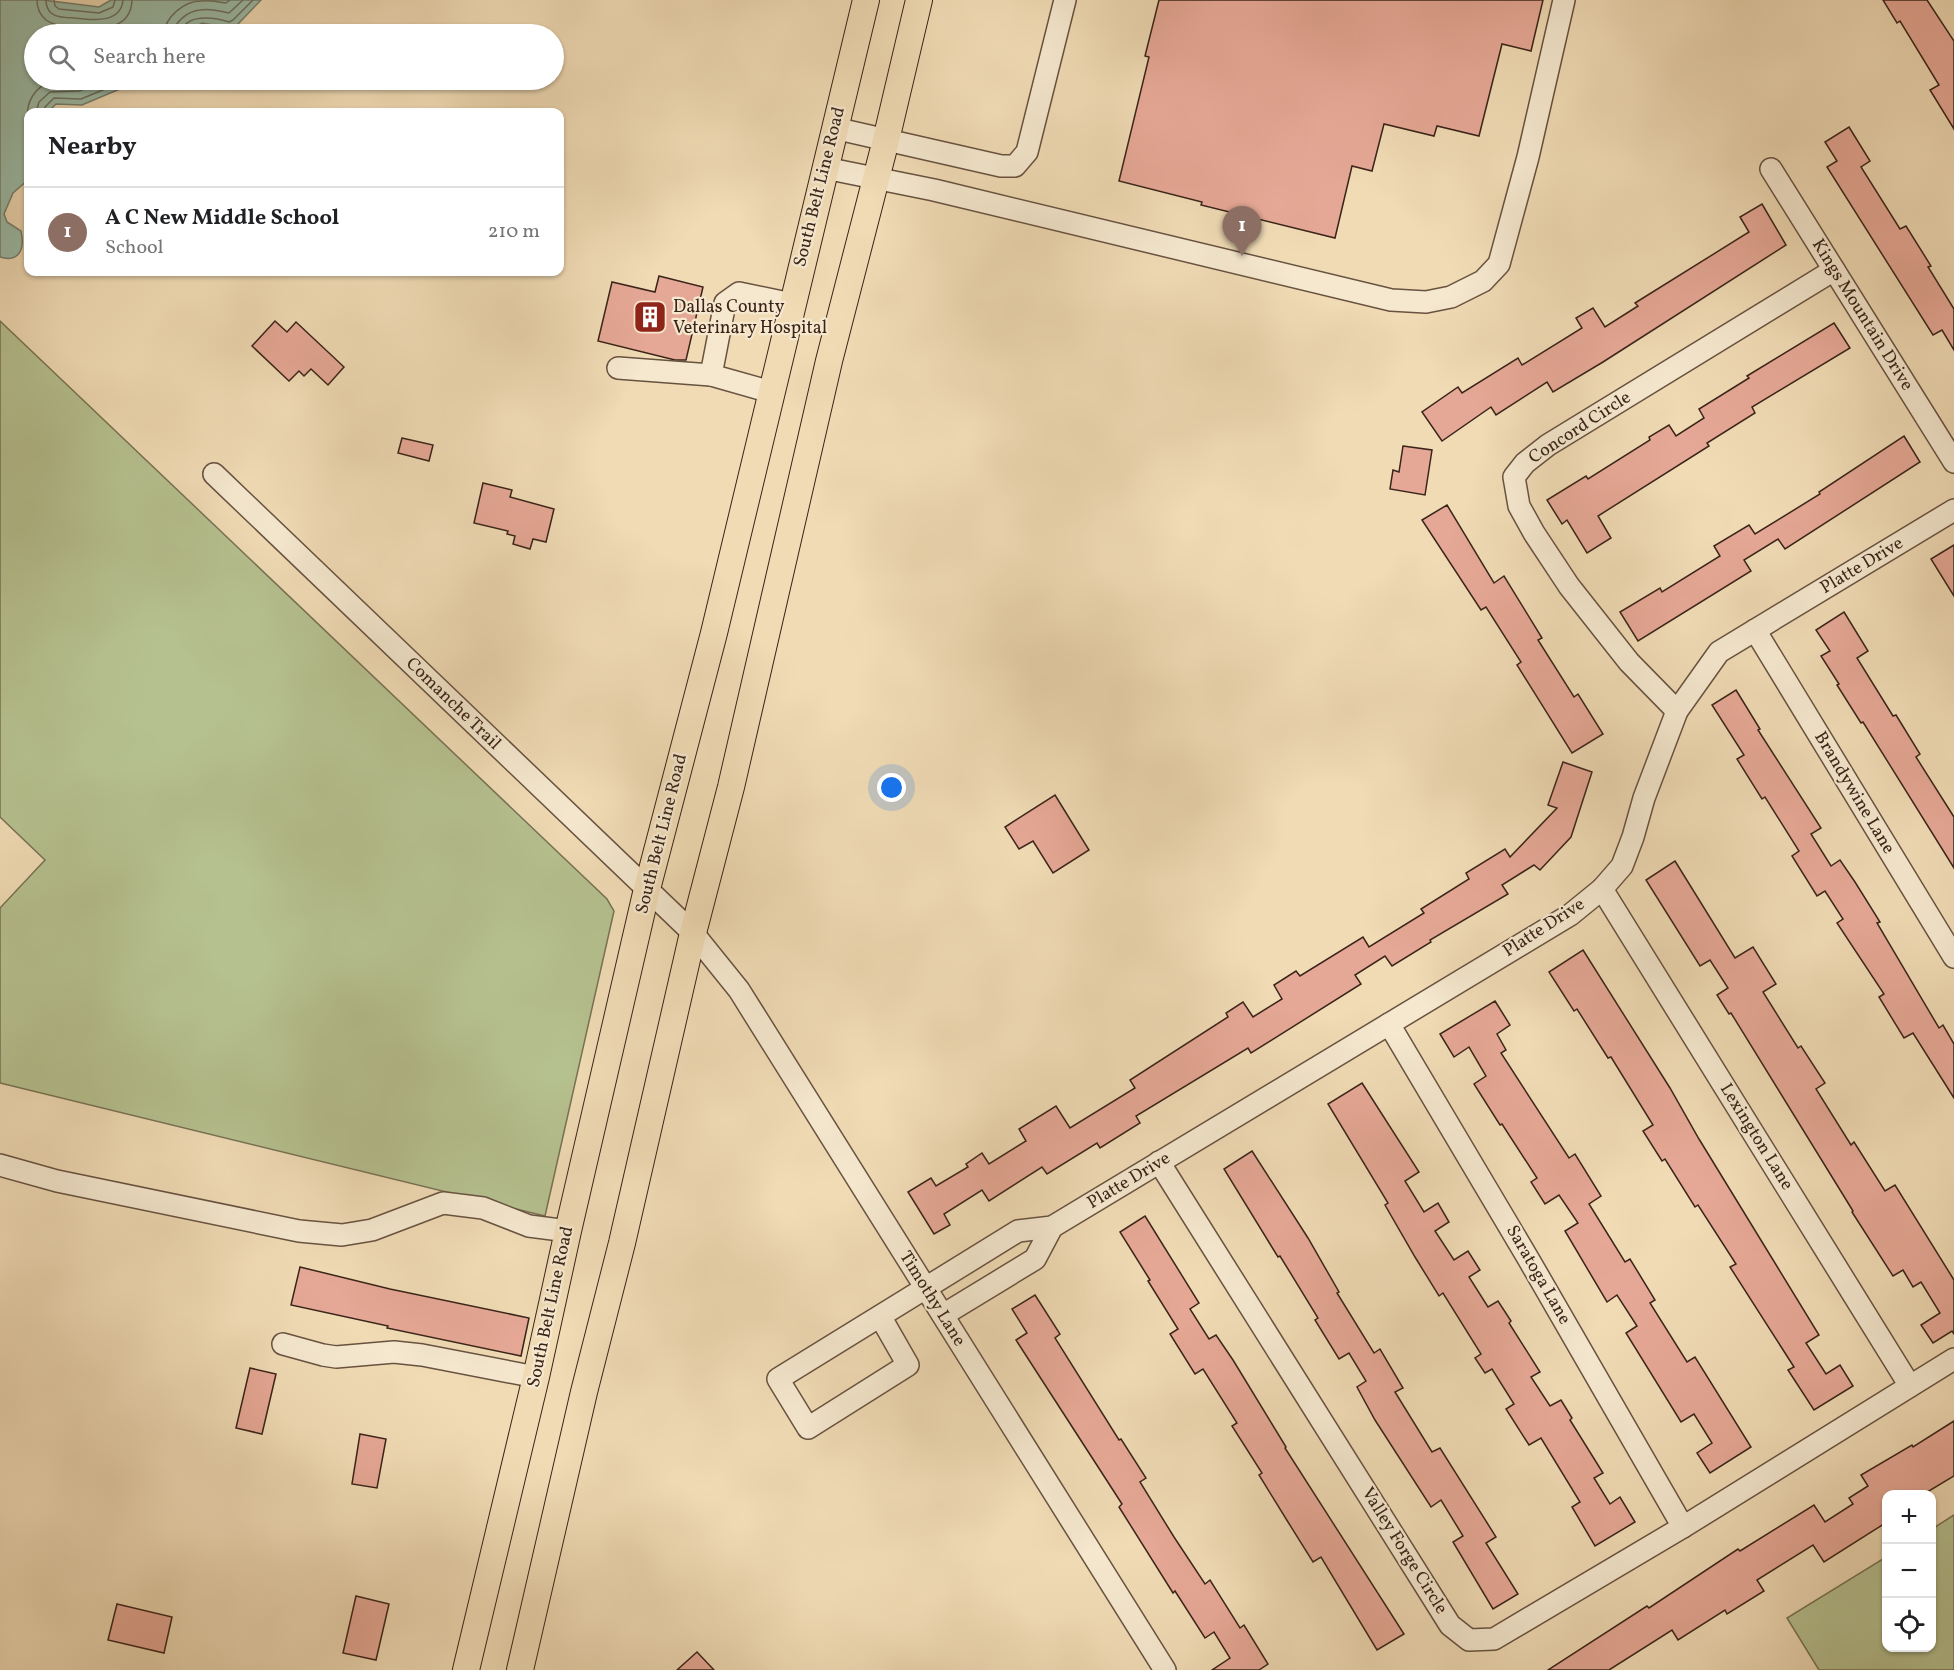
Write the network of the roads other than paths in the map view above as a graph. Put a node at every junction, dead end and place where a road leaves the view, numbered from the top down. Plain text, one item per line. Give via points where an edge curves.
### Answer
1 (866, 0) edge
2 (919, 0) edge
3 (1065, 0) edge
4 (1564, 0) edge
5 (834, 128) junction
6 (886, 140) junction
7 (825, 168) junction
8 (1770, 168) dead end
9 (876, 179) junction
10 (1834, 270) junction
11 (792, 304) junction
12 (618, 368) dead end
13 (711, 375) junction
14 (771, 392) junction
15 (1954, 462) edge
16 (214, 474) dead end
17 (1954, 510) edge
18 (1755, 630) junction
19 (1677, 711) junction
20 (647, 889) junction
21 (1602, 889) junction
22 (693, 933) junction
23 (1954, 957) edge
24 (1389, 1024) junction
25 (1159, 1162) junction
26 (0, 1165) edge
27 (1052, 1227) junction
28 (568, 1231) junction
29 (926, 1288) junction
30 (943, 1315) junction
31 (880, 1316) junction
32 (283, 1344) dead end
33 (1954, 1359) edge
34 (536, 1377) junction
35 (1910, 1386) junction
36 (1683, 1527) junction
37 (466, 1670) edge
38 (520, 1670) edge
39 (1165, 1670) edge

1 - 5 main road, South Belt Line Road
2 - 6 main road
3 - 6 street via 1027,152 1015,166
4 - 9 street via 1528,157 1498,264 1483,281 1451,297 1426,302 1391,300
5 - 6 street
5 - 7 main road, South Belt Line Road
6 - 9 main road
7 - 9 street
7 - 11 main road, South Belt Line Road
8 - 10 street, Kings Mountain Drive
9 - 22 main road
10 - 15 street, Kings Mountain Drive
10 - 19 street, Concord Circle via 1548,446 1514,477 1520,506 1569,586 1629,662
11 - 13 street via 739,293 725,303
11 - 14 main road, South Belt Line Road
12 - 13 street
13 - 14 street
14 - 20 main road, South Belt Line Road via 714,633
16 - 20 street, Comanche Trail
17 - 18 street, Platte Drive
18 - 19 street, Platte Drive via 1719,652
18 - 23 street, Brandywine Lane
19 - 21 street, Platte Drive via 1622,866
20 - 22 street, Comanche Trail
20 - 28 main road, South Belt Line Road
21 - 24 street, Platte Drive via 1570,915
21 - 35 street, Lexington Lane
22 - 29 street, Timothy Lane via 739,990
22 - 38 main road
24 - 25 street, Platte Drive
24 - 36 street, Saratoga Lane
25 - 27 street, Platte Drive
25 - 36 street, Valley Forge Circle via 1450,1625 1469,1640 1494,1639
26 - 28 street via 57,1181 299,1231 342,1235 372,1230 443,1203 483,1208 529,1226
27 - 29 street, Platte Drive via 1018,1231
27 - 30 street via 1035,1259
28 - 34 main road, South Belt Line Road
29 - 30 street, Timothy Lane
29 - 31 street, Platte Drive
30 - 39 street, Timothy Lane
31 - 31 street, Platte Drive via 778,1379 808,1428 908,1365
32 - 34 street via 336,1357 394,1352 422,1355
33 - 35 street, Valley Forge Circle
34 - 37 main road, South Belt Line Road
35 - 36 street, Valley Forge Circle

